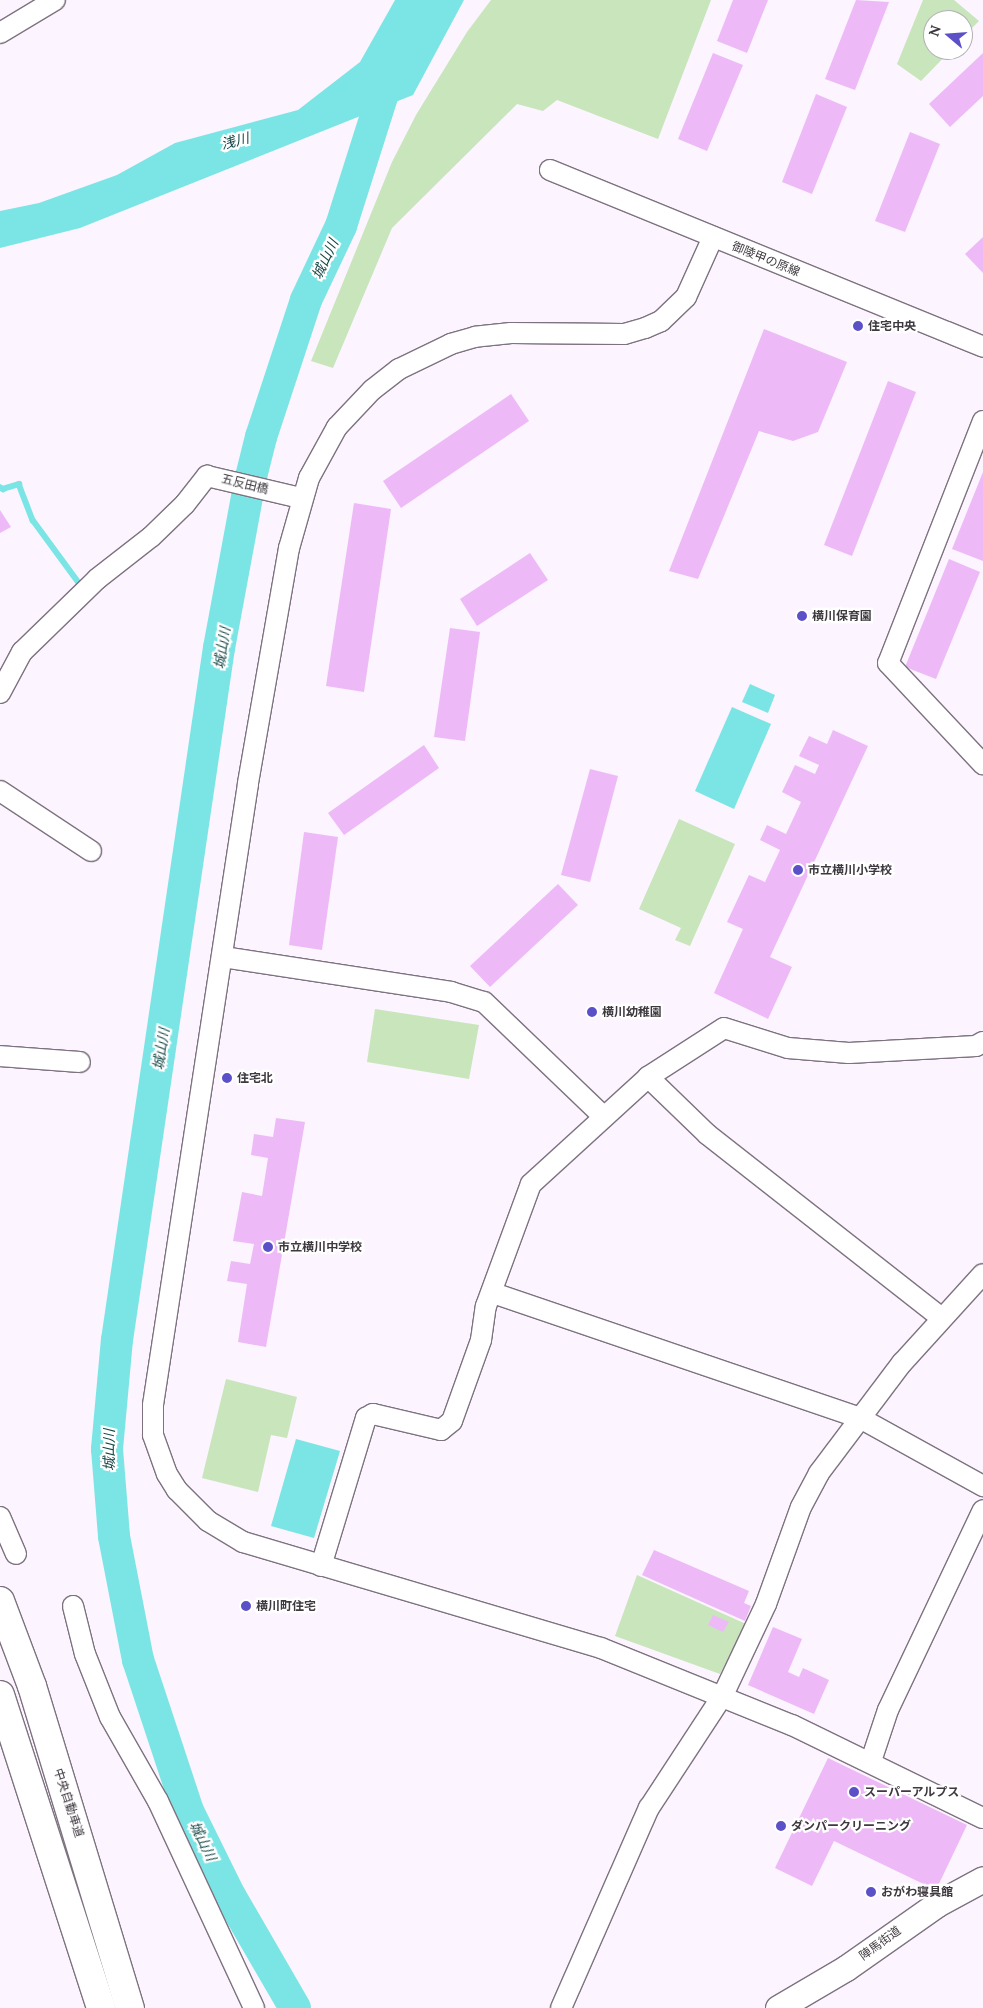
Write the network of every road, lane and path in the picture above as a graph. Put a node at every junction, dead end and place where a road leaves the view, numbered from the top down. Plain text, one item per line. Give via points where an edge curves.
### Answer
1 (55, 0) edge
2 (0, 33) edge
3 (550, 170) dead end
4 (713, 237) junction
5 (983, 347) edge
6 (983, 420) edge
7 (301, 498) junction
8 (0, 693) edge
9 (983, 764) edge
10 (0, 791) edge
11 (92, 851) dead end
12 (223, 957) junction
13 (981, 1047) edge
14 (0, 1056) edge
15 (80, 1062) dead end
16 (648, 1077) junction
17 (604, 1117) junction
18 (980, 1281) edge
19 (493, 1293) junction
20 (942, 1318) junction
21 (860, 1418) junction
22 (983, 1486) edge
23 (983, 1510) edge
24 (0, 1517) edge
25 (16, 1554) dead end
26 (321, 1566) junction
27 (0, 1601) edge
28 (73, 1606) dead end
29 (723, 1694) junction
30 (0, 1695) edge
31 (872, 1761) junction
32 (983, 1818) edge
33 (983, 1879) edge
34 (101, 2008) edge
35 (130, 2008) edge
36 (254, 2008) edge
37 (560, 2008) edge
38 (778, 2008) edge

1 - 2 street
3 - 4 street, 御陵甲の原線
4 - 5 street, 御陵甲の原線
4 - 7 street via 692,289 673,311 645,328 624,334 511,333 476,337 452,344 399,369 372,390 338,427 322,451
6 - 9 street via 888,663
7 - 8 street, 五反田橋 via 207,476 150,537 97,579 22,652
7 - 12 street via 289,548 249,775
10 - 11 street
12 - 17 street via 451,992 484,1002
12 - 26 street via 153,1406 153,1435 167,1474 190,1506 208,1522 243,1542
13 - 16 street via 849,1053 788,1048 724,1028
14 - 15 street
16 - 17 street
16 - 20 street via 707,1134
17 - 19 street via 531,1184
18 - 20 street
19 - 21 street
19 - 26 street via 452,1421 440,1430 373,1414 366,1418
20 - 21 street
21 - 22 street
21 - 29 street via 819,1473 801,1507 766,1604
23 - 31 street via 888,1710
24 - 25 street
26 - 29 street via 601,1648
27 - 35 highway, 中央自動車道 via 32,1686
28 - 36 street via 85,1654 110,1717 158,1801
29 - 31 street
29 - 37 street via 649,1808
30 - 34 highway via 18,1742
31 - 32 street
33 - 38 main road, 陣馬街道 via 937,1904 846,1968

